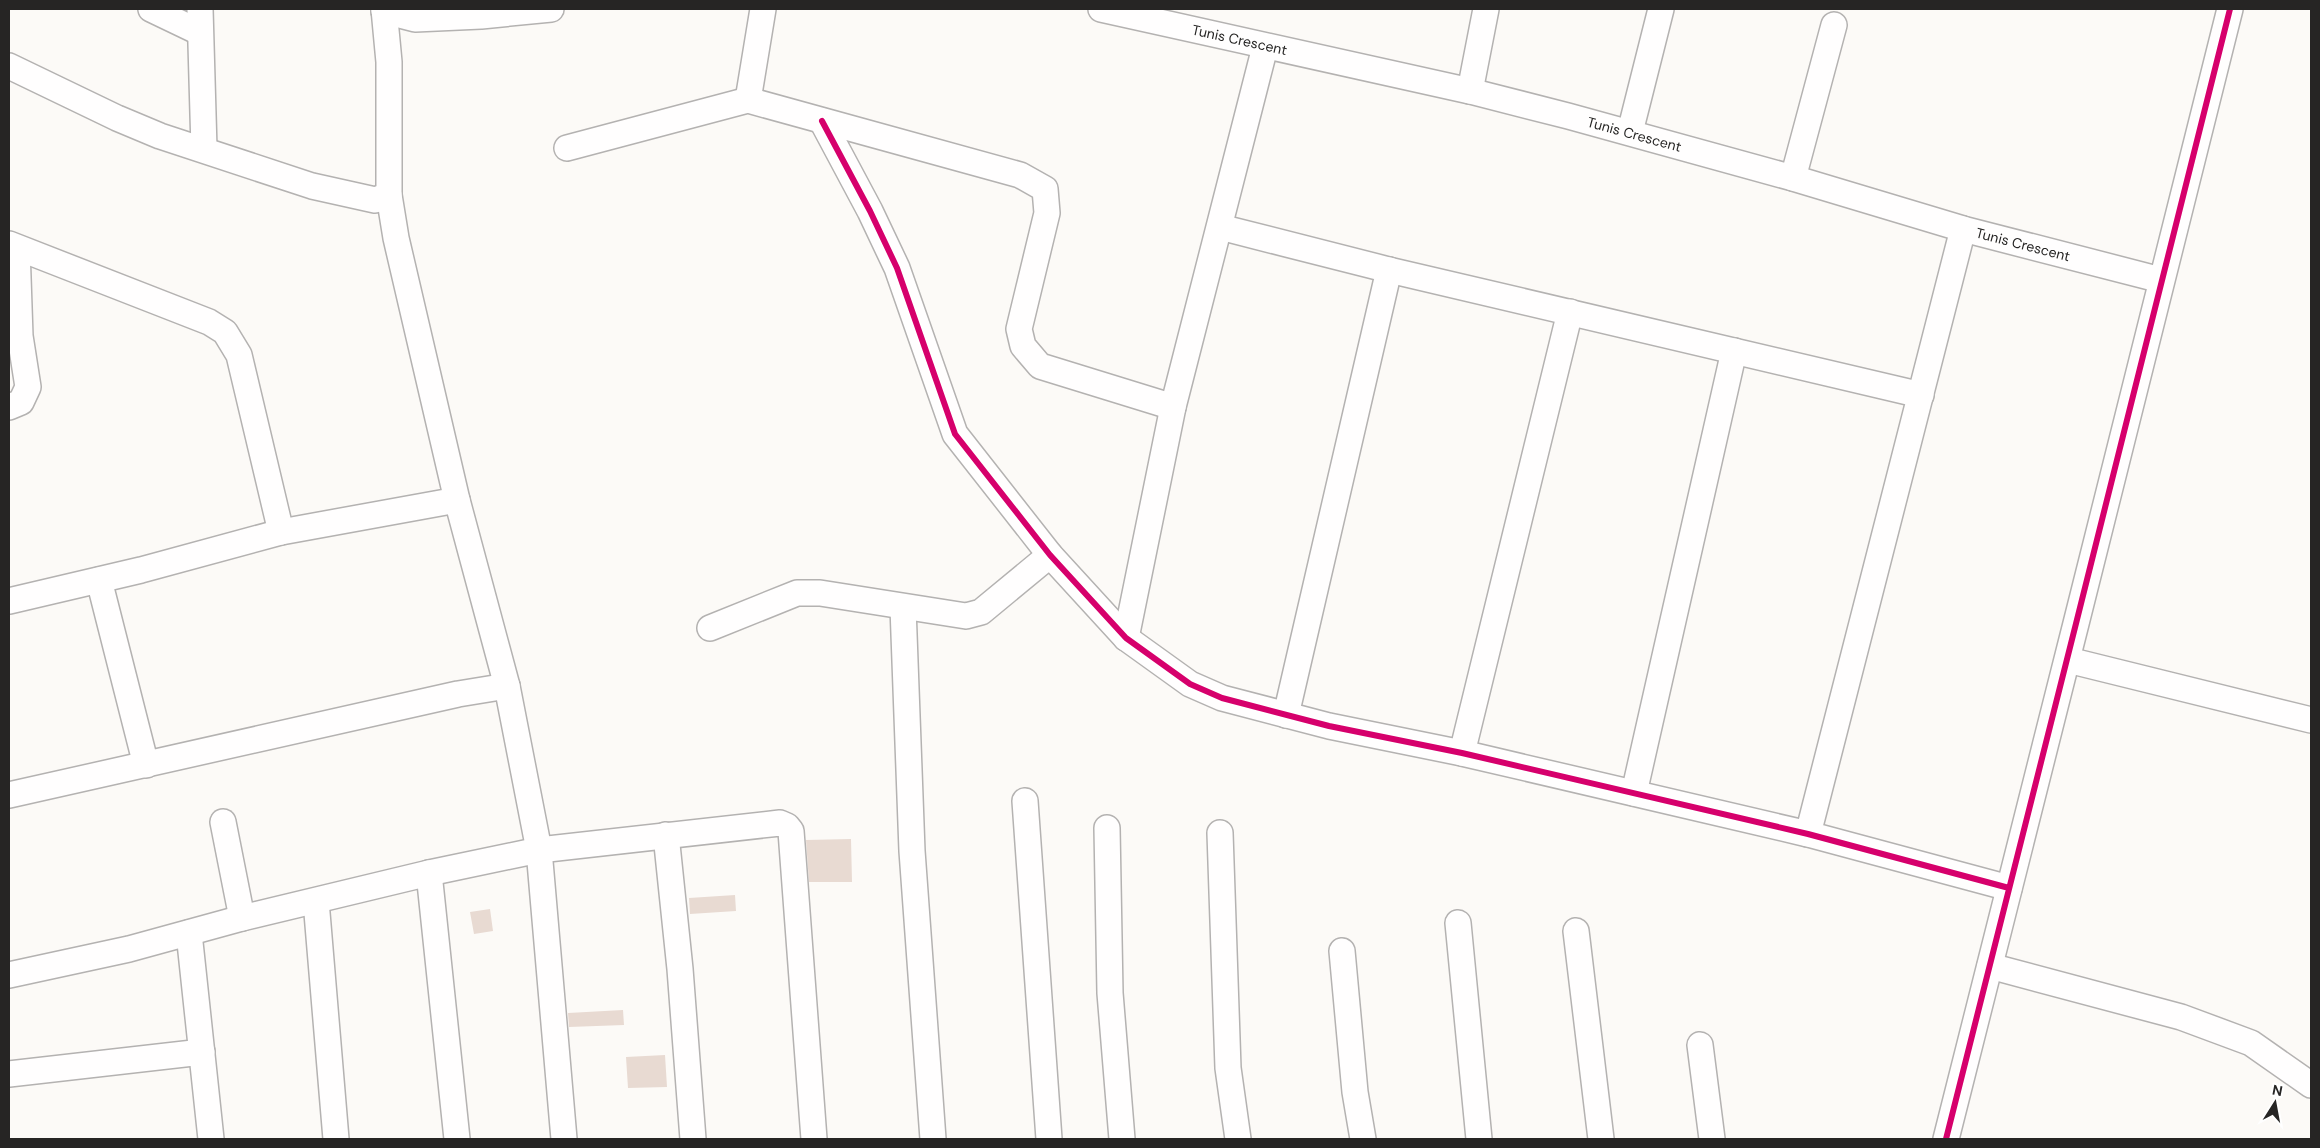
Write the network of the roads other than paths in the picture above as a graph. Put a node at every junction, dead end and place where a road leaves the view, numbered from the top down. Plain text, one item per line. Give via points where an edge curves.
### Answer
1 (151, 9) edge
2 (551, 9) edge
3 (763, 9) edge
4 (1101, 9) edge
5 (1486, 9) edge
6 (1661, 9) edge
7 (2230, 9) edge
8 (384, 15) edge
9 (200, 20) edge
10 (1834, 25) dead end
11 (1264, 47) junction
12 (9, 66) edge
13 (1470, 91) junction
14 (748, 100) junction
15 (822, 121) junction
16 (1630, 132) junction
17 (567, 148) dead end
18 (204, 149) junction
19 (1793, 178) junction
20 (389, 194) junction
21 (1220, 227) junction
22 (1963, 229) junction
23 (13, 246) edge
24 (1388, 270) junction
25 (2161, 280) junction
26 (1570, 312) junction
27 (1734, 351) junction
28 (1921, 395) junction
29 (9, 407) edge
30 (1174, 407) junction
31 (457, 500) junction
32 (282, 532) junction
33 (1050, 555) junction
34 (99, 580) junction
35 (9, 601) edge
36 (904, 607) junction
37 (710, 628) dead end
38 (1126, 638) junction
39 (2068, 660) junction
40 (507, 686) junction
41 (1286, 715) junction
42 (2311, 720) edge
43 (1462, 753) junction
44 (146, 765) junction
45 (1634, 793) junction
46 (9, 795) edge
47 (1025, 801) dead end
48 (223, 822) dead end
49 (1107, 828) dead end
50 (666, 834) junction
51 (1220, 834) dead end
52 (1808, 834) junction
53 (539, 850) junction
54 (429, 873) junction
55 (2009, 888) junction
56 (316, 901) junction
57 (242, 918) junction
58 (1458, 923) dead end
59 (1576, 931) dead end
60 (189, 933) junction
61 (1342, 951) dead end
62 (1990, 966) junction
63 (9, 975) edge
64 (1700, 1045) dead end
65 (202, 1052) junction
66 (9, 1074) edge
67 (2311, 1085) edge
68 (211, 1139) edge
69 (336, 1139) edge
70 (457, 1139) edge
71 (564, 1139) edge
72 (693, 1139) edge
73 (814, 1139) edge
74 (933, 1139) edge
75 (1049, 1139) edge
76 (1122, 1139) edge
77 (1238, 1139) edge
78 (1363, 1139) edge
79 (1479, 1139) edge
80 (1601, 1139) edge
81 (1712, 1139) edge
82 (1946, 1139) edge

1 - 9 street
2 - 8 street via 415,19
3 - 14 street
4 - 11 street, Tunis Crescent
5 - 13 street
6 - 16 street
7 - 25 street
8 - 20 street via 390,62
9 - 18 street
10 - 19 street
11 - 13 street, Tunis Crescent
11 - 21 street
12 - 18 street via 117,118 160,136
13 - 16 street, Tunis Crescent
14 - 15 street
14 - 17 street
15 - 30 street via 1020,175 1045,189 1047,212 1019,329 1022,346 1040,366
15 - 33 street via 897,268 955,434
16 - 19 street, Tunis Crescent
18 - 20 street via 312,186 375,200
19 - 22 street, Tunis Crescent
20 - 31 street via 396,238
21 - 24 street
21 - 30 street
22 - 25 street, Tunis Crescent
22 - 28 street
23 - 29 street via 20,336 28,387 21,402
23 - 32 street via 136,292 209,322 225,332 239,355
24 - 26 street
24 - 41 street
25 - 39 street
26 - 27 street
26 - 43 street
27 - 28 street
27 - 45 street
28 - 52 street
30 - 38 street
31 - 32 street
31 - 40 street
32 - 34 street
33 - 36 street via 980,612 966,616
33 - 38 street
34 - 35 street
34 - 44 street
36 - 37 street via 820,593 797,593
36 - 74 street via 912,851
38 - 41 street via 1190,684 1222,698
39 - 42 street
39 - 55 street
40 - 44 street via 458,694
40 - 53 street
41 - 43 street
43 - 45 street
44 - 46 street
45 - 52 street
47 - 75 street
48 - 57 street
49 - 76 street via 1110,993
50 - 53 street
50 - 72 street
50 - 73 street via 780,822 791,831
51 - 77 street via 1228,1068
52 - 55 street
53 - 54 street
53 - 71 street
54 - 56 street
54 - 70 street
55 - 62 street
56 - 57 street
56 - 69 street
57 - 60 street
58 - 79 street
59 - 80 street
60 - 63 street via 129,950
60 - 65 street
61 - 78 street via 1355,1092
62 - 67 street via 2181,1016 2251,1043
62 - 82 street
64 - 81 street
65 - 66 street
65 - 68 street

